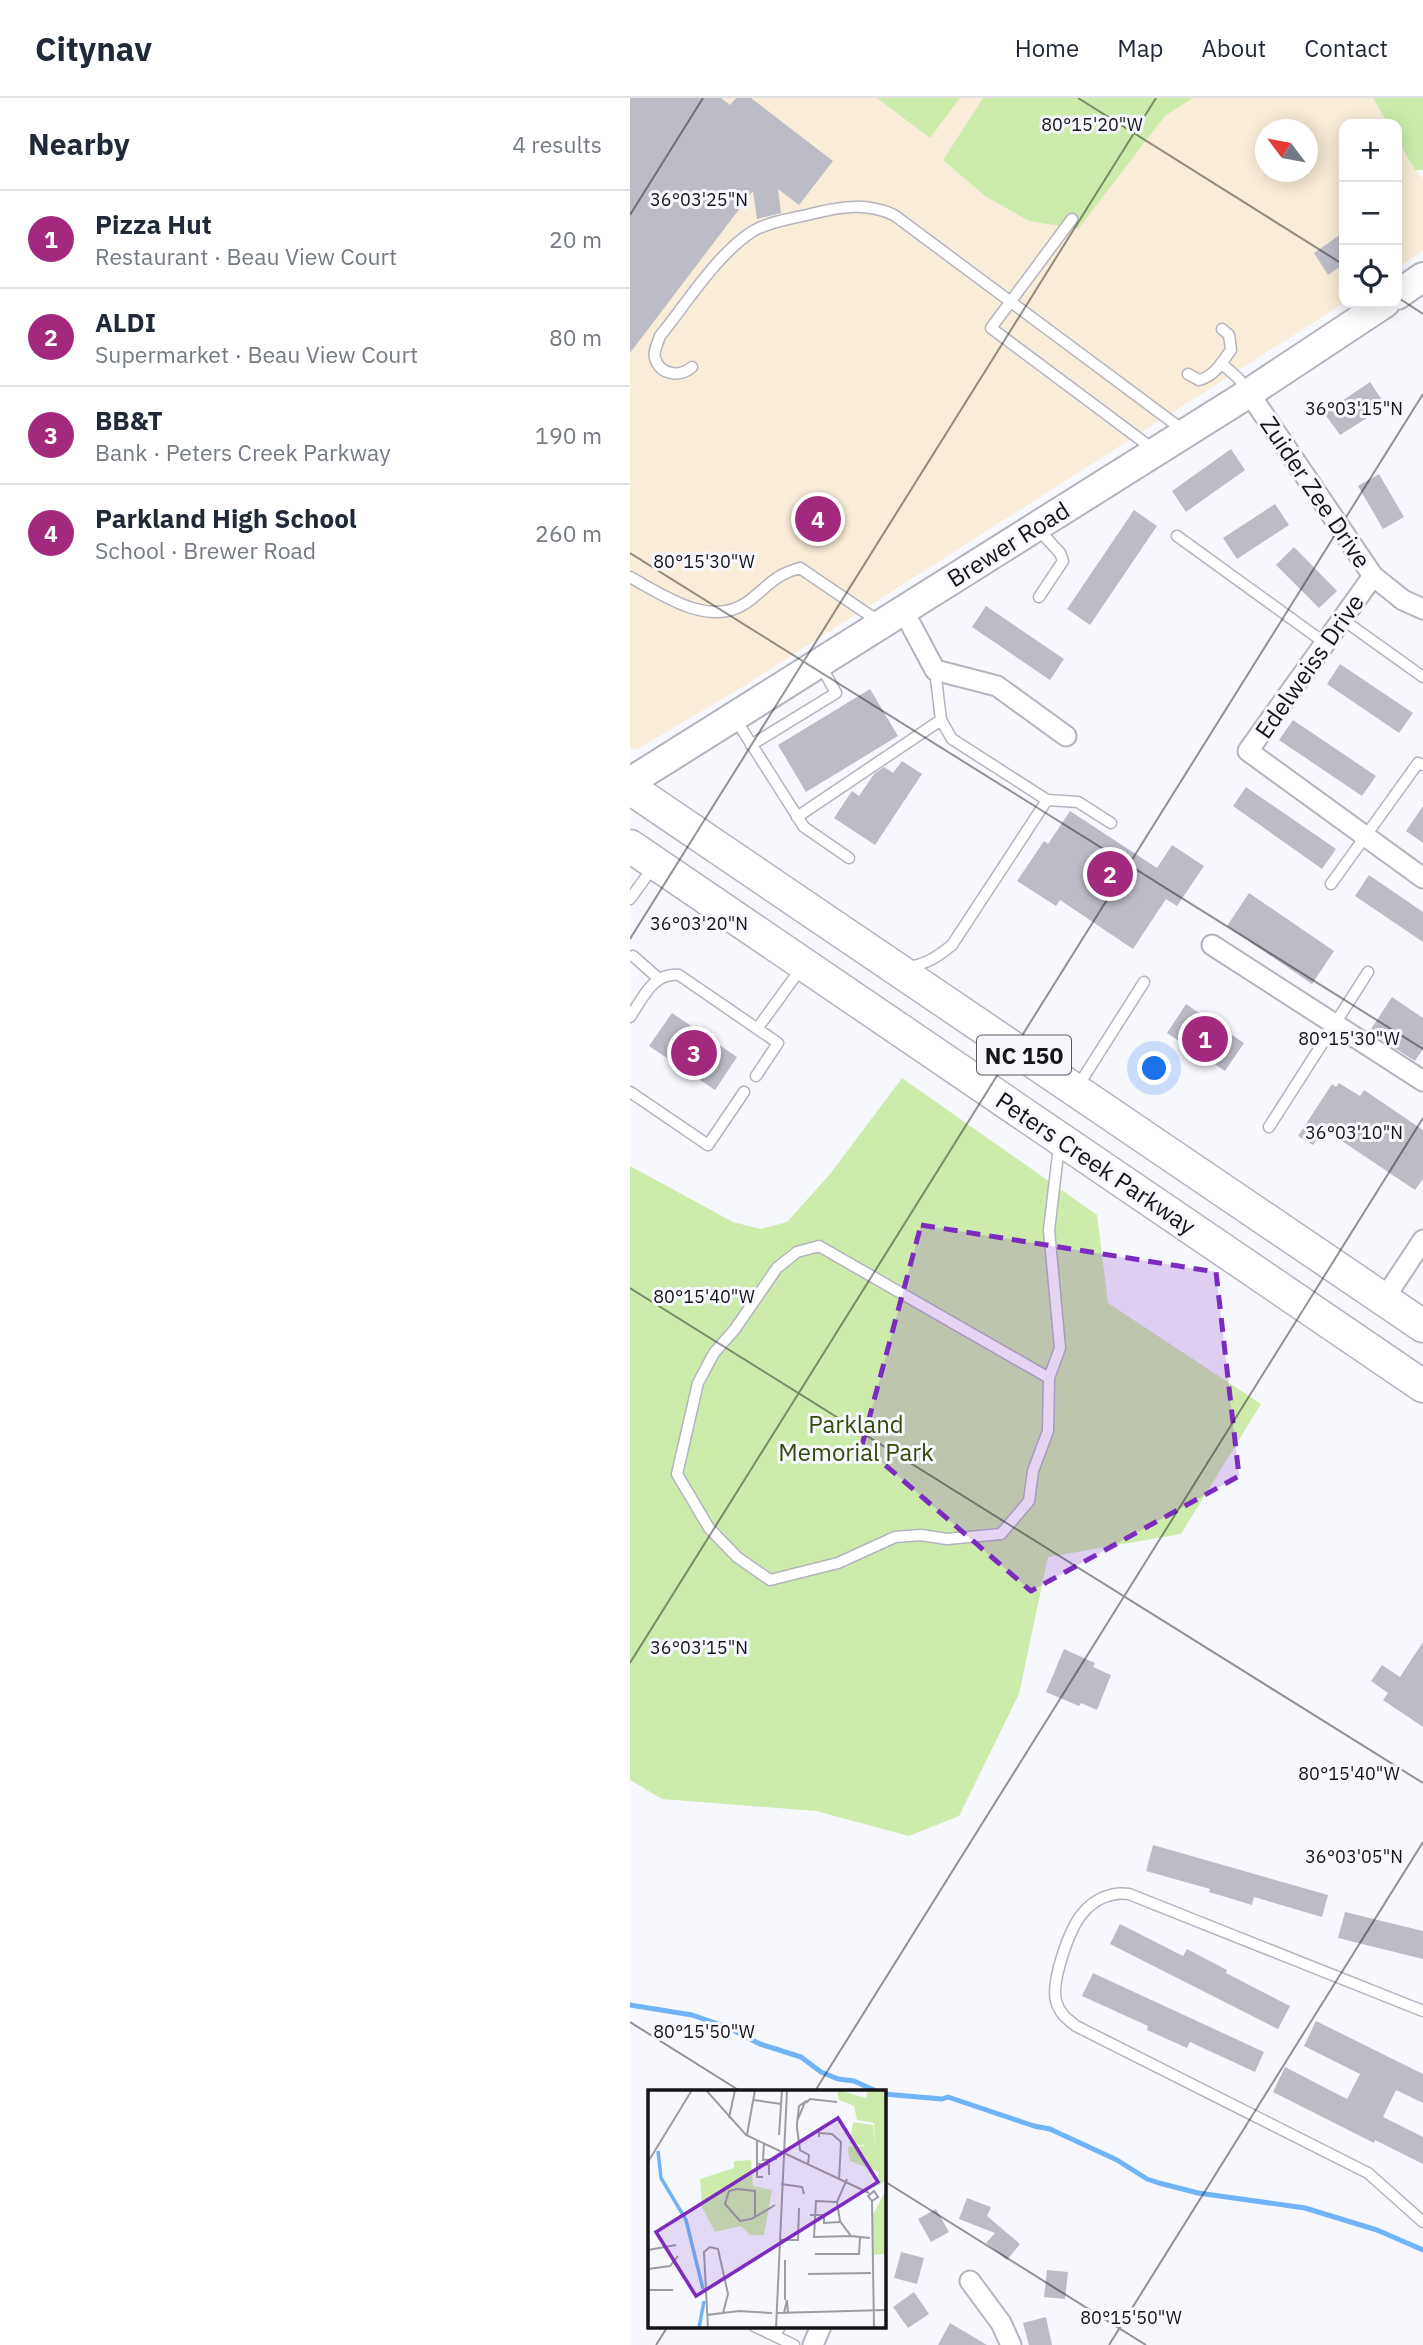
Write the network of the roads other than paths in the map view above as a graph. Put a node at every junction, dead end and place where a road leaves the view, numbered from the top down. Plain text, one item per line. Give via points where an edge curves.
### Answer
1 (1072, 219) dead end
2 (1423, 277) edge
3 (1402, 292) edge
4 (1010, 302) junction
5 (1377, 308) edge
6 (1222, 329) dead end
7 (1222, 363) junction
8 (692, 367) dead end
9 (1188, 374) dead end
10 (1249, 393) junction
11 (1186, 432) junction
12 (1156, 451) junction
13 (1036, 526) junction
14 (1177, 536) dead end
15 (1373, 576) junction
16 (630, 577) edge
17 (1040, 597) dead end
18 (1423, 609) edge
19 (892, 617) junction
20 (1342, 619) junction
21 (1325, 642) junction
22 (819, 663) junction
23 (935, 670) junction
24 (1423, 677) edge
25 (734, 716) junction
26 (942, 720) junction
27 (1066, 736) dead end
28 (751, 744) junction
29 (1423, 765) edge
30 (630, 782) edge
31 (630, 788) edge
32 (1047, 800) junction
33 (797, 817) junction
34 (1111, 822) dead end
35 (1366, 837) junction
36 (630, 846) edge
37 (849, 858) dead end
38 (656, 863) junction
39 (1423, 878) edge
40 (1331, 884) dead end
41 (630, 899) edge
42 (1212, 944) dead end
43 (630, 945) edge
44 (632, 957) edge
45 (808, 967) junction
46 (897, 969) junction
47 (1367, 972) dead end
48 (658, 978) junction
49 (1144, 982) dead end
50 (630, 1017) edge
51 (1333, 1024) junction
52 (757, 1029) junction
53 (756, 1076) dead end
54 (1423, 1081) edge
55 (1075, 1089) junction
56 (630, 1092) edge
57 (744, 1092) dead end
58 (1269, 1127) dead end
59 (1060, 1139) junction
60 (1423, 1240) edge
61 (1384, 1299) junction
62 (1423, 1326) edge
63 (1049, 1378) junction
64 (1423, 1386) edge
65 (1423, 2011) edge
66 (1423, 2222) edge
67 (970, 2281) dead end
68 (820, 2328) edge
69 (778, 2331) edge
70 (793, 2345) edge
71 (813, 2345) edge
72 (1011, 2345) edge

1 - 4 lane
2 - 3 street
4 - 8 lane via 894,215 860,205 831,209 754,230 715,266 660,336 656,348 655,358 668,372 677,375
4 - 11 lane
4 - 12 lane via 991,328
5 - 10 street, Brewer Road
6 - 7 lane via 1229,335 1231,350
7 - 9 lane via 1205,379
7 - 10 lane
10 - 11 street, Brewer Road
10 - 15 street, Zuider Zee Drive
11 - 12 street, Brewer Road
12 - 13 street, Brewer Road
13 - 17 lane via 1063,557
13 - 19 street, Brewer Road
14 - 21 lane
15 - 18 street, Zuider Zee Drive via 1403,600
15 - 20 street, Edelweiss Drive
16 - 19 lane via 700,612 724,613 745,604 785,572 800,568
19 - 22 street, Brewer Road
19 - 23 street
20 - 21 street, Edelweiss Drive
20 - 24 lane
21 - 35 street, Edelweiss Drive via 1248,751
22 - 25 street, Brewer Road
22 - 28 lane via 836,693
23 - 26 lane
23 - 27 street via 997,686
25 - 28 lane
25 - 30 street, Brewer Road
26 - 32 lane via 952,739
26 - 33 lane
28 - 33 lane
29 - 35 lane via 1418,762
31 - 46 main road, Peters Creek Parkway / NC 150
32 - 34 lane via 1078,802
32 - 46 lane via 952,945 924,964
33 - 37 lane via 804,827
35 - 39 street, Edelweiss Drive
35 - 40 lane
36 - 38 main road, Peters Creek Parkway / NC 150
38 - 41 lane
38 - 45 main road, Peters Creek Parkway / NC 150
42 - 51 street
43 - 44 lane
44 - 48 lane
45 - 52 lane
45 - 55 main road via 974,1060 1054,1111
45 - 59 main road, Peters Creek Parkway / NC 150
46 - 55 main road, Peters Creek Parkway / NC 150
47 - 51 lane
48 - 50 lane
48 - 52 lane via 679,975
49 - 55 lane
51 - 54 street
51 - 58 lane
52 - 53 lane via 778,1043
55 - 61 main road, Peters Creek Parkway / NC 150
56 - 57 lane via 708,1145
59 - 63 lane via 1049,1230 1060,1348
59 - 64 main road, Peters Creek Parkway / NC 150
60 - 61 street
61 - 62 main road, Peters Creek Parkway / NC 150
63 - 63 lane via 1048,1431 1033,1471 1029,1501 1001,1534 895,1537 838,1563 770,1580 737,1558 709,1528 677,1474 698,1383 714,1353 777,1268 797,1252 819,1246
65 - 66 lane via 1118,1892 1097,1900 1081,1915 1057,1979 1056,2000 1063,2015 1076,2026 1368,2173
67 - 72 street
68 - 71 street
69 - 70 lane

